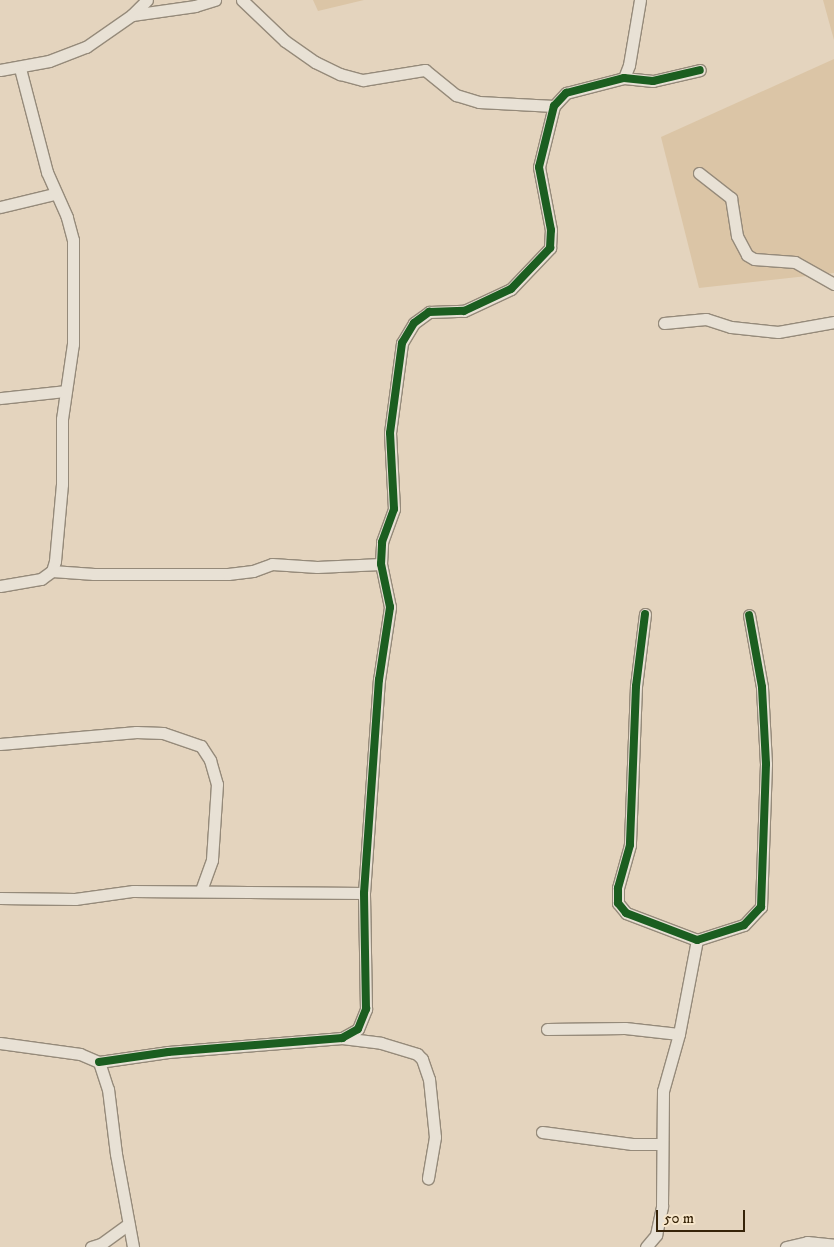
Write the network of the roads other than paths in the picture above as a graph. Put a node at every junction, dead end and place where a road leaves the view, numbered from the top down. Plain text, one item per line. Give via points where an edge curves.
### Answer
1 (147, 0) edge
2 (215, 0) edge
3 (242, 0) edge
4 (640, 0) edge
5 (132, 15) junction
6 (20, 68) junction
7 (0, 70) edge
8 (700, 70) dead end
9 (624, 78) junction
10 (554, 106) junction
11 (699, 173) dead end
12 (54, 194) junction
13 (0, 207) edge
14 (834, 284) edge
15 (834, 322) edge
16 (664, 323) dead end
17 (66, 391) junction
18 (0, 398) edge
19 (381, 564) junction
20 (52, 571) junction
21 (0, 586) edge
22 (645, 614) dead end
23 (749, 615) dead end
24 (0, 744) edge
25 (201, 892) junction
26 (364, 893) junction
27 (0, 898) edge
28 (697, 940) junction
29 (547, 1029) dead end
30 (679, 1034) junction
31 (342, 1038) junction
32 (0, 1043) edge
33 (98, 1062) junction
34 (542, 1132) dead end
35 (661, 1144) junction
36 (428, 1178) dead end
37 (129, 1224) junction
38 (834, 1245) edge
39 (91, 1247) edge
40 (133, 1247) edge
41 (646, 1247) edge
42 (786, 1247) edge

1 - 5 street
2 - 5 street
3 - 10 street via 285,41 315,62 340,74 363,80 425,70 456,95 479,102
4 - 9 street
5 - 6 street via 86,48
6 - 7 street
6 - 12 street
8 - 9 street via 653,80
9 - 10 street via 566,93
10 - 19 street via 539,166 551,230 550,248 511,289 464,311 429,312 414,322 402,343 390,433 394,509 382,542
11 - 14 street via 731,198 737,236 747,255 754,259 796,262
12 - 13 street
12 - 17 street via 67,217 72,240 73,344
15 - 16 street via 778,332 730,327 706,319
17 - 18 street
17 - 20 street via 62,419 59,536
19 - 20 street via 272,564 253,571 228,574
19 - 26 street via 390,607 379,680
20 - 21 street via 27,583
22 - 28 street via 636,686 630,845 618,888 618,903 626,913
23 - 28 street via 762,688 766,764 761,907 744,925
24 - 25 street via 136,732 163,733 201,746 210,760 217,784 212,860
25 - 26 street
25 - 27 street via 133,891 75,899
26 - 31 street via 366,1010 358,1029
28 - 30 street
29 - 30 street via 624,1028
30 - 35 street via 663,1091
31 - 33 street via 168,1052
31 - 36 street via 382,1043 417,1054 422,1059 429,1079 435,1138
32 - 33 street via 80,1054
33 - 37 street via 108,1089
34 - 35 street via 632,1144
35 - 41 street via 662,1206 656,1234
37 - 39 street via 101,1244
37 - 40 street
38 - 42 street via 807,1242

